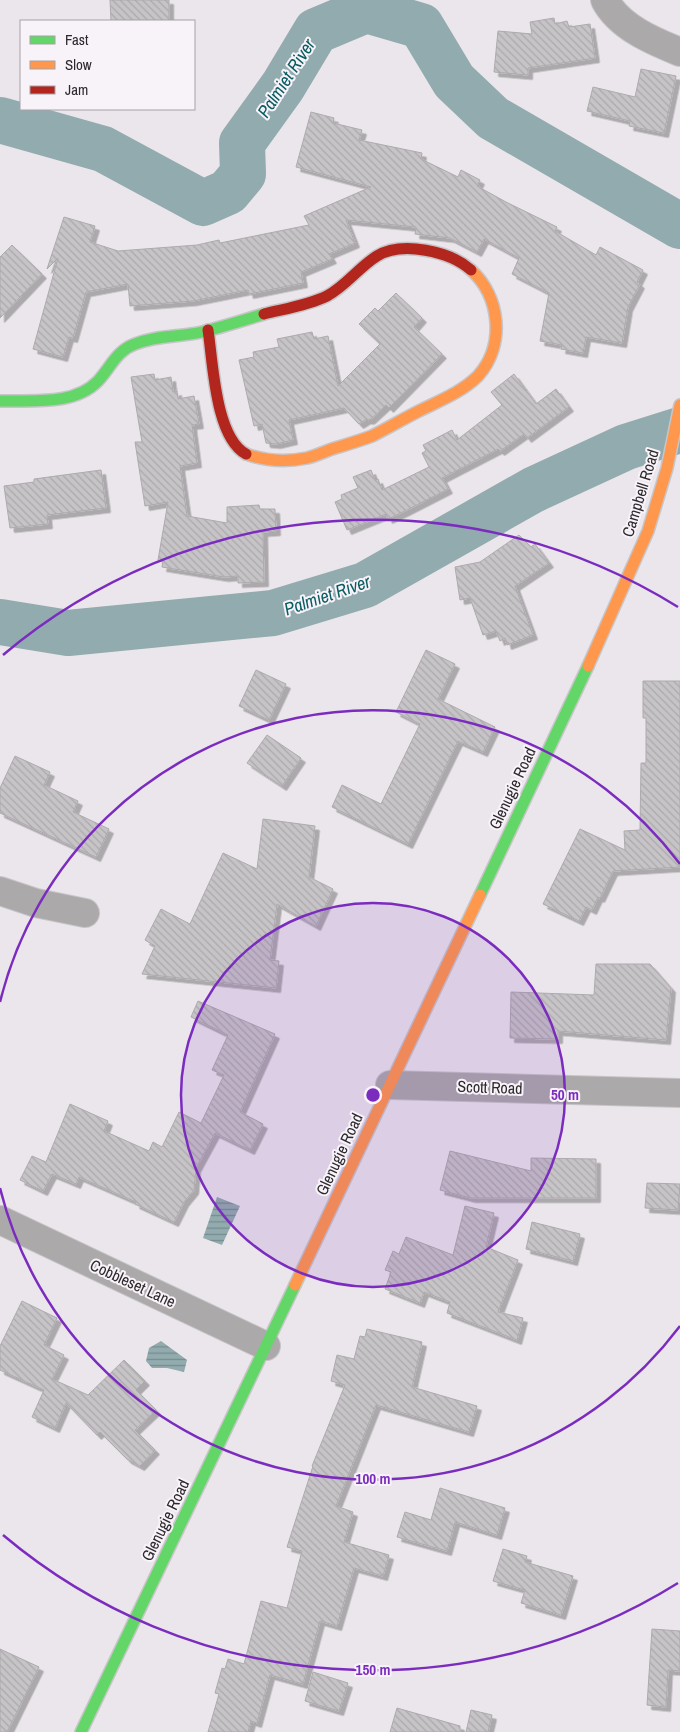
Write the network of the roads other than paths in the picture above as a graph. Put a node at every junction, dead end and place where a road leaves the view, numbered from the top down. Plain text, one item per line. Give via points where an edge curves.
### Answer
1 (605, 0) edge
2 (680, 52) edge
3 (208, 330) junction
4 (0, 401) edge
5 (680, 405) edge
6 (623, 589) joint
7 (0, 891) edge
8 (85, 913) dead end
9 (390, 1084) junction
10 (680, 1093) edge
11 (0, 1220) edge
12 (266, 1346) junction
13 (81, 1732) edge

1 - 2 street via 624,22
3 - 3 street via 327,296 346,285 382,253 396,249 439,252 465,264 487,287 496,320 492,356 482,371 458,391 371,436 307,458 283,460 257,457 241,451 231,440 224,423
3 - 4 street via 145,340 127,347 116,356 100,380 77,395
5 - 6 street, Campbell Road via 667,468 648,531
6 - 9 street, Glenugie Road
7 - 8 street via 36,903
9 - 10 street, Scott Road
9 - 12 street, Glenugie Road
11 - 12 street, Cobbleset Lane
12 - 13 street, Glenugie Road

